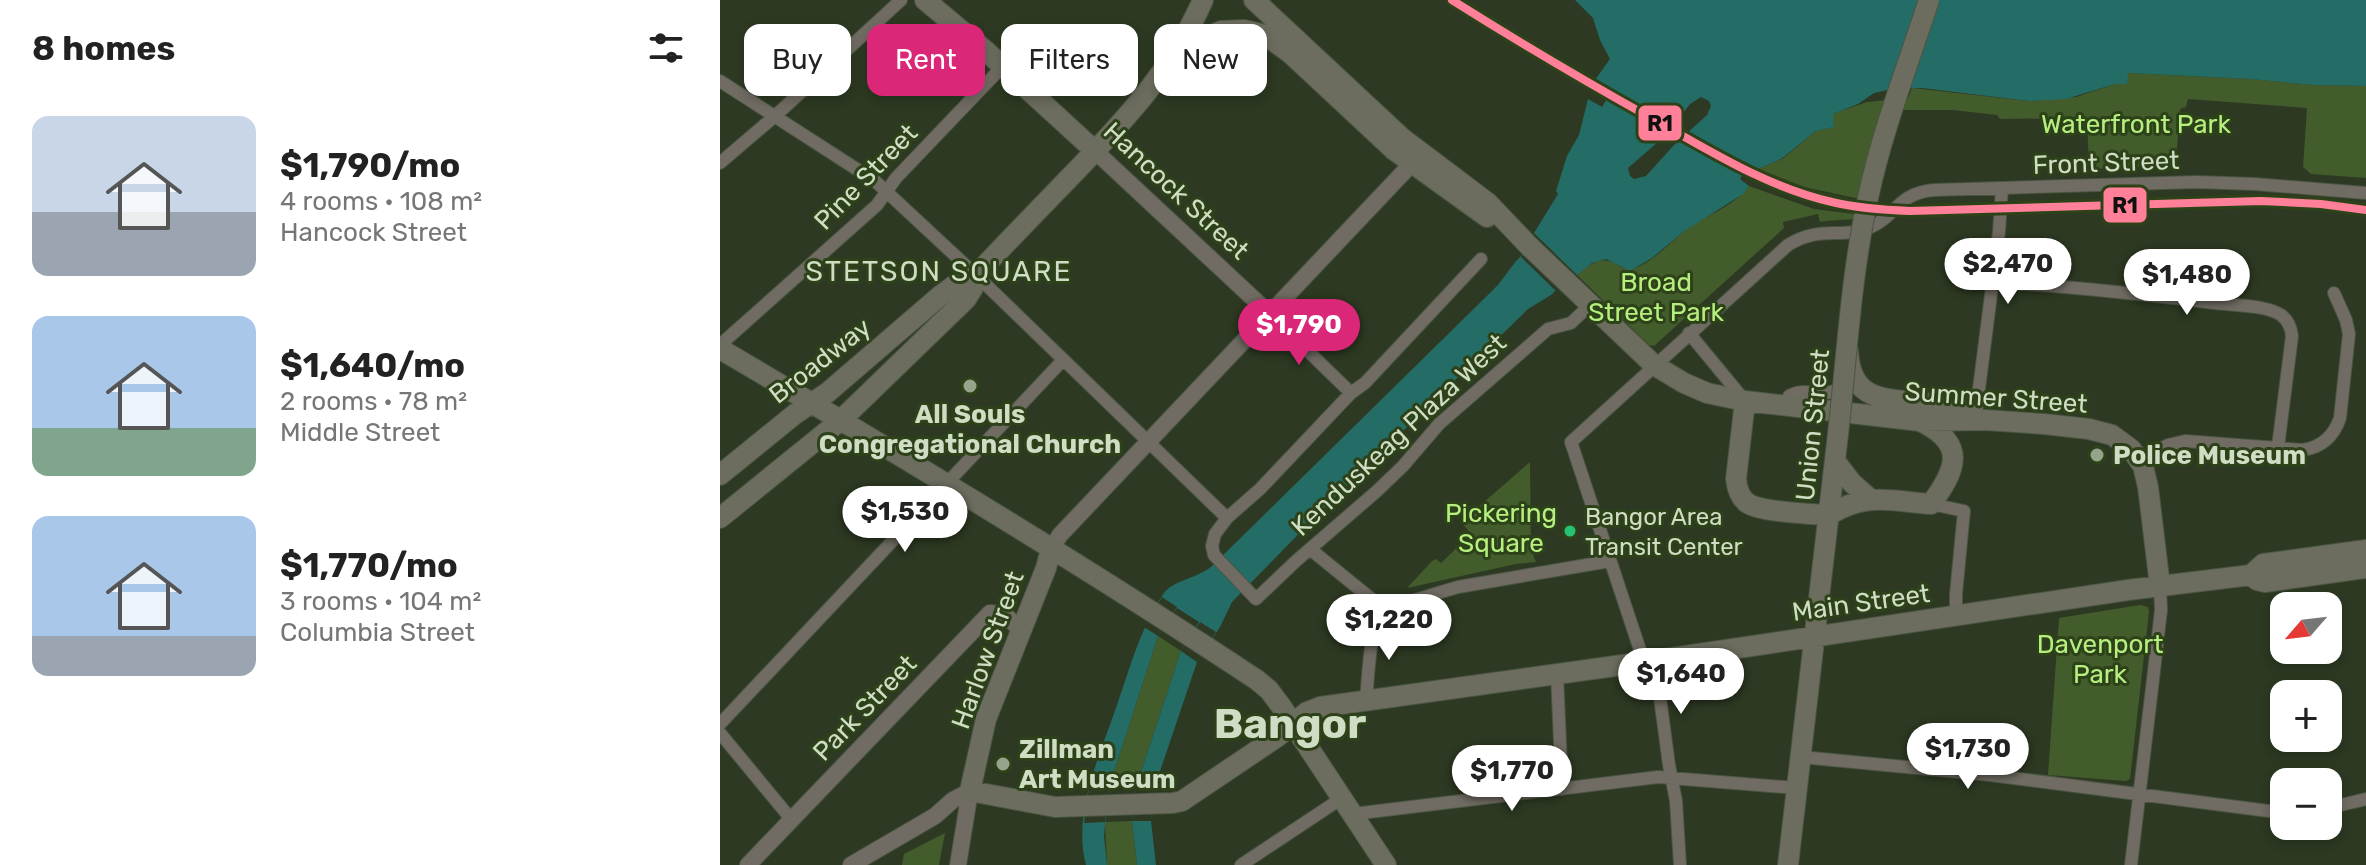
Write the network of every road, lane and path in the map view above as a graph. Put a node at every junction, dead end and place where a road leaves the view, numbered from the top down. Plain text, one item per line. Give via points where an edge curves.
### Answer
1 (901, 0) edge
2 (925, 0) edge
3 (1203, 0) edge
4 (1254, 0) edge
5 (1929, 0) edge
6 (1190, 24) edge
7 (1267, 36) edge
8 (1001, 64) edge
9 (1001, 68) edge
10 (720, 81) edge
11 (1154, 84) edge
12 (1035, 96) edge
13 (775, 116) junction
14 (1095, 151) junction
15 (1417, 159) junction
16 (720, 163) edge
17 (2002, 188) junction
18 (887, 192) junction
19 (2366, 193) edge
20 (1860, 230) junction
21 (1481, 259) dead end
22 (976, 275) junction
23 (1993, 282) junction
24 (2334, 293) dead end
25 (1590, 305) junction
26 (1271, 315) junction
27 (1689, 333) junction
28 (720, 347) edge
29 (1848, 350) junction
30 (1063, 360) junction
31 (1654, 365) junction
32 (1351, 393) junction
33 (1745, 401) junction
34 (812, 403) junction
35 (1786, 406) junction
36 (841, 420) junction
37 (1975, 420) junction
38 (1920, 421) junction
39 (1149, 443) junction
40 (2278, 447) junction
41 (2140, 459) junction
42 (1835, 461) junction
43 (720, 475) edge
44 (948, 483) junction
45 (1869, 498) junction
46 (1931, 504) junction
47 (1829, 515) junction
48 (720, 518) edge
49 (1227, 518) junction
50 (1051, 549) junction
51 (1310, 549) junction
52 (2366, 550) edge
53 (1610, 561) junction
54 (2366, 568) edge
55 (2251, 575) junction
56 (2160, 586) junction
57 (1385, 610) junction
58 (1956, 616) junction
59 (1022, 631) junction
60 (1815, 636) junction
61 (1650, 661) junction
62 (1557, 674) junction
63 (1366, 699) junction
64 (1293, 723) junction
65 (720, 724) edge
66 (720, 733) edge
67 (1801, 757) junction
68 (1672, 778) junction
69 (1797, 788) junction
70 (1562, 789) junction
71 (970, 791) junction
72 (2140, 795) junction
73 (2366, 799) edge
74 (2342, 805) edge
75 (1347, 806) junction
76 (2270, 811) edge
77 (791, 819) junction
78 (1784, 863) edge
79 (748, 865) edge
80 (851, 865) edge
81 (958, 865) edge
82 (1241, 865) edge
83 (1386, 865) edge
84 (1680, 865) edge
85 (2131, 865) edge

1 - 13 street
2 - 8 main road, Hancock Street
3 - 6 main road
4 - 15 main road
5 - 29 main road, Union Street, bridge via 1871,182
7 - 15 main road via 1361,121
9 - 18 street, Pine Street
10 - 13 street
11 - 14 main road
12 - 14 main road, Hancock Street
13 - 16 street
13 - 18 street
14 - 22 main road
14 - 26 street, Hancock Street
15 - 25 main road, Summer Street via 1530,247
15 - 26 street
17 - 19 street, Front Street via 2196,182
17 - 20 street, Front Street via 1921,192
17 - 23 street
18 - 22 street
18 - 28 street, Pine Street
20 - 27 street via 1811,234 1792,242
20 - 35 street via 1843,385 1832,393 1795,392
21 - 32 street
22 - 30 street
22 - 34 main road, Broadway via 941,295
22 - 36 main road, Broadway via 966,299
23 - 37 street
23 - 40 street via 2276,312 2287,320 2292,336
24 - 40 street via 2349,334 2338,424 2313,448
25 - 31 main road, Summer Street
25 - 51 street, Kenduskeag Plaza West via 1571,323 1548,329 1439,424 1403,466
26 - 32 street, Hancock Street
26 - 39 street
27 - 31 street
27 - 33 street
28 - 34 main road
29 - 37 main road via 1851,371 1865,391 1879,398 1936,404
29 - 42 main road, Union Street, bridge
30 - 39 street
30 - 44 street
31 - 33 main road, Summer Street via 1707,393
31 - 53 street via 1571,442
32 - 49 street
33 - 35 main road, Summer Street
33 - 47 main road via 1736,479 1742,499 1756,508
34 - 36 main road
34 - 43 main road, Broadway
35 - 38 main road, Summer Street
36 - 44 main road
36 - 48 main road, Broadway
37 - 38 main road, Summer Street
37 - 41 main road, Summer Street via 2098,431 2122,441
38 - 46 main road via 1942,436 1953,458 1950,475
39 - 49 street
39 - 50 street
40 - 41 street via 2185,441
41 - 56 main road
42 - 45 main road
42 - 47 main road, Union Street
44 - 50 main road
44 - 65 street
45 - 46 main road
45 - 47 main road
46 - 58 street via 1964,511
47 - 60 main road, Union Street
49 - 51 street, Kenduskeag Plaza West via 1212,543 1213,552 1256,599
50 - 59 main road, Harlow Street
50 - 64 main road via 1263,685
51 - 57 street
52 - 55 main road, Main Street via 2263,564
53 - 57 street via 1458,587
53 - 61 street
54 - 55 main road, Main Street via 2265,582
55 - 56 main road, Main Street
56 - 58 main road, Main Street
56 - 72 street
57 - 63 street via 1375,627
58 - 60 main road, Main Street
59 - 71 main road, Harlow Street via 986,719
59 - 77 street, Park Street via 1005,615 990,613
60 - 61 main road, Main Street
60 - 67 main road, Union Street
61 - 62 main road, Main Street
61 - 68 street
62 - 63 main road, Main Street
62 - 70 street
63 - 64 main road, Main Street via 1317,707
64 - 71 main road, Main Street via 1177,802 1048,806
64 - 75 main road
66 - 77 street
67 - 69 main road, Union Street
67 - 72 street
68 - 69 street
68 - 70 street
68 - 84 street
69 - 78 main road, Union Street
70 - 75 street
71 - 80 street
71 - 81 street, Harlow Street
72 - 76 street
72 - 85 street
73 - 74 street
75 - 82 street
75 - 83 main road
77 - 79 street, Park Street

